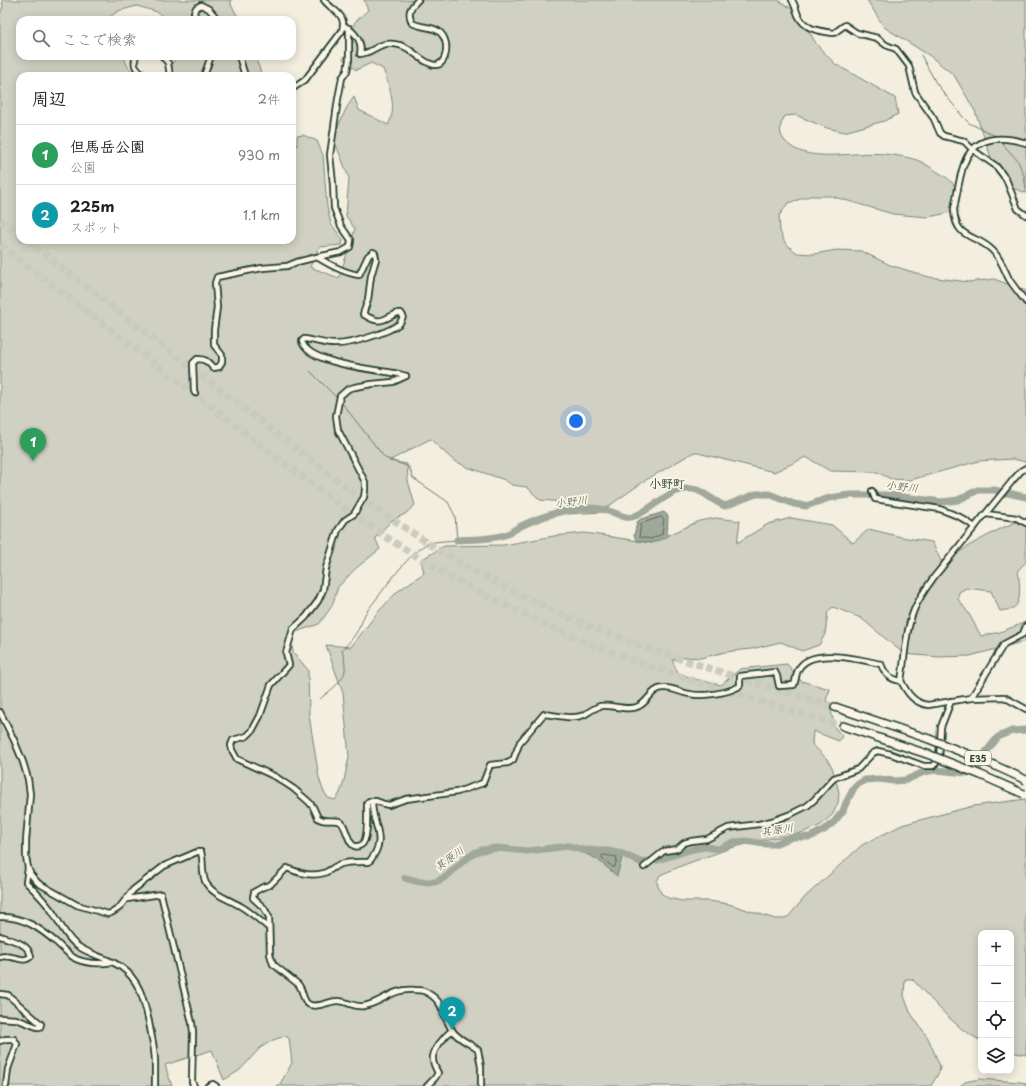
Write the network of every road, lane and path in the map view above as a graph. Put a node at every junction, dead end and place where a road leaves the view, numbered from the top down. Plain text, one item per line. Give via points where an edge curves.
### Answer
1 (324, 0) edge
2 (418, 0) edge
3 (792, 0) edge
4 (195, 16) edge
5 (215, 16) edge
6 (343, 25) junction
7 (350, 28) junction
8 (135, 60) edge
9 (165, 60) edge
10 (210, 60) edge
11 (240, 60) edge
12 (140, 72) edge
13 (169, 72) edge
14 (205, 72) edge
15 (244, 72) edge
16 (296, 87) edge
17 (1026, 142) edge
18 (973, 150) junction
19 (1026, 215) edge
20 (317, 257) junction
21 (1026, 302) edge
22 (196, 393) dead end
23 (1026, 468) edge
24 (872, 491) dead end
25 (986, 514) junction
26 (1026, 523) edge
27 (975, 526) junction
28 (1026, 626) edge
29 (901, 681) junction
30 (971, 698) junction
31 (951, 701) junction
32 (835, 707) tunnel mouth
33 (1026, 709) edge
34 (0, 712) edge
35 (844, 726) tunnel mouth
36 (1026, 780) edge
37 (1025, 794) edge
38 (374, 801) junction
39 (644, 867) dead end
40 (28, 868) junction
41 (127, 900) junction
42 (0, 918) edge
43 (269, 928) junction
44 (0, 936) edge
45 (0, 957) edge
46 (113, 962) junction
47 (0, 994) edge
48 (0, 1018) edge
49 (452, 1030) junction
50 (0, 1041) edge
51 (6, 1086) edge
52 (155, 1086) edge
53 (194, 1086) edge
54 (208, 1086) edge
55 (216, 1086) edge
56 (427, 1086) edge
57 (481, 1086) edge

1 - 6 street via 341,16
2 - 7 street via 409,14 412,23 440,32 446,44 445,58 437,65 431,64 410,48 397,44 381,44 367,54 360,54 362,49 358,38
3 - 18 street via 798,15 809,28 834,34 845,26 877,38 896,49 909,66 915,92 934,119 940,134 964,141
4 - 5 street via 196,8 201,5
6 - 7 street
6 - 16 street via 337,39 305,80
7 - 20 street via 349,60 347,71 342,78 330,155 334,208 351,244 342,252
8 - 12 street via 135,67
9 - 13 street
10 - 14 street
11 - 15 street
17 - 18 street via 998,138 987,140
18 - 19 street via 996,166 1006,179 1018,209
18 - 21 street via 963,165 955,216 965,234 993,251
20 - 22 street via 288,266 262,268 217,277 214,345 222,355 222,362 219,367 213,368 207,360 197,359 193,363
20 - 38 street via 330,265 359,275 368,256 373,252 376,254 363,314 378,321 384,321 398,313 403,316 391,329 351,343 335,345 304,339 302,343 307,350 335,362 406,376 393,382 348,389 340,396 337,423 340,435 364,482 364,497 354,514 345,520 338,530 326,568 324,590 306,617 293,629 286,653 289,665 271,685 252,731 247,736 233,740 231,745 237,759 276,777 294,789 309,802 318,818 342,824 351,844 356,846 364,843 367,803
23 - 25 street
24 - 27 street via 875,499 940,508
25 - 26 street via 1017,518
25 - 27 street
27 - 29 street via 934,577 918,602 909,629
28 - 30 street via 1023,634 1004,644
29 - 31 street via 911,697 921,704
29 - 38 street via 894,680 884,673 880,664 862,659 821,656 801,666 794,684 779,686 775,672 751,674 740,676 740,685 736,689 716,693 694,695 662,688 656,690 638,707 599,706 579,716 544,714 520,742 513,760 490,765 483,783 457,792 406,799 389,805
30 - 31 street
30 - 33 street via 1004,697
31 - 39 street via 941,727 939,760 933,766 924,766 878,751 858,769 834,778 807,806 791,814 759,824 728,828 707,839 684,843 677,849 664,851
32 - 36 highway, E35, bridge via 929,739
34 - 40 street via 14,740 28,779
35 - 37 highway, E35, bridge via 930,755
38 - 43 street via 372,807 380,839 377,850 369,862 341,864 323,873 303,874 286,868 270,885 257,889 253,895 269,917
40 - 41 street via 38,883 77,905 108,914
40 - 46 street via 26,882 70,939 87,952
41 - 43 street via 134,890 164,866 201,852 206,883 215,892 243,907
41 - 53 street via 161,894 192,1023
42 - 46 street via 16,918 36,926 78,960 97,964
43 - 49 street via 273,964 301,987 307,1003 311,1005 338,1000 363,1006 398,991 422,990 434,996 442,1006
44 - 45 street via 24,946 30,951 31,956 23,960 6,955
46 - 52 street via 132,975 140,990 153,1040
47 - 48 street via 8,995 41,1024 37,1027 16,1019
49 - 56 street via 440,1042 434,1054 433,1060 438,1073
49 - 57 street via 478,1050
50 - 51 street via 14,1039 18,1044 8,1069
54 - 55 street

